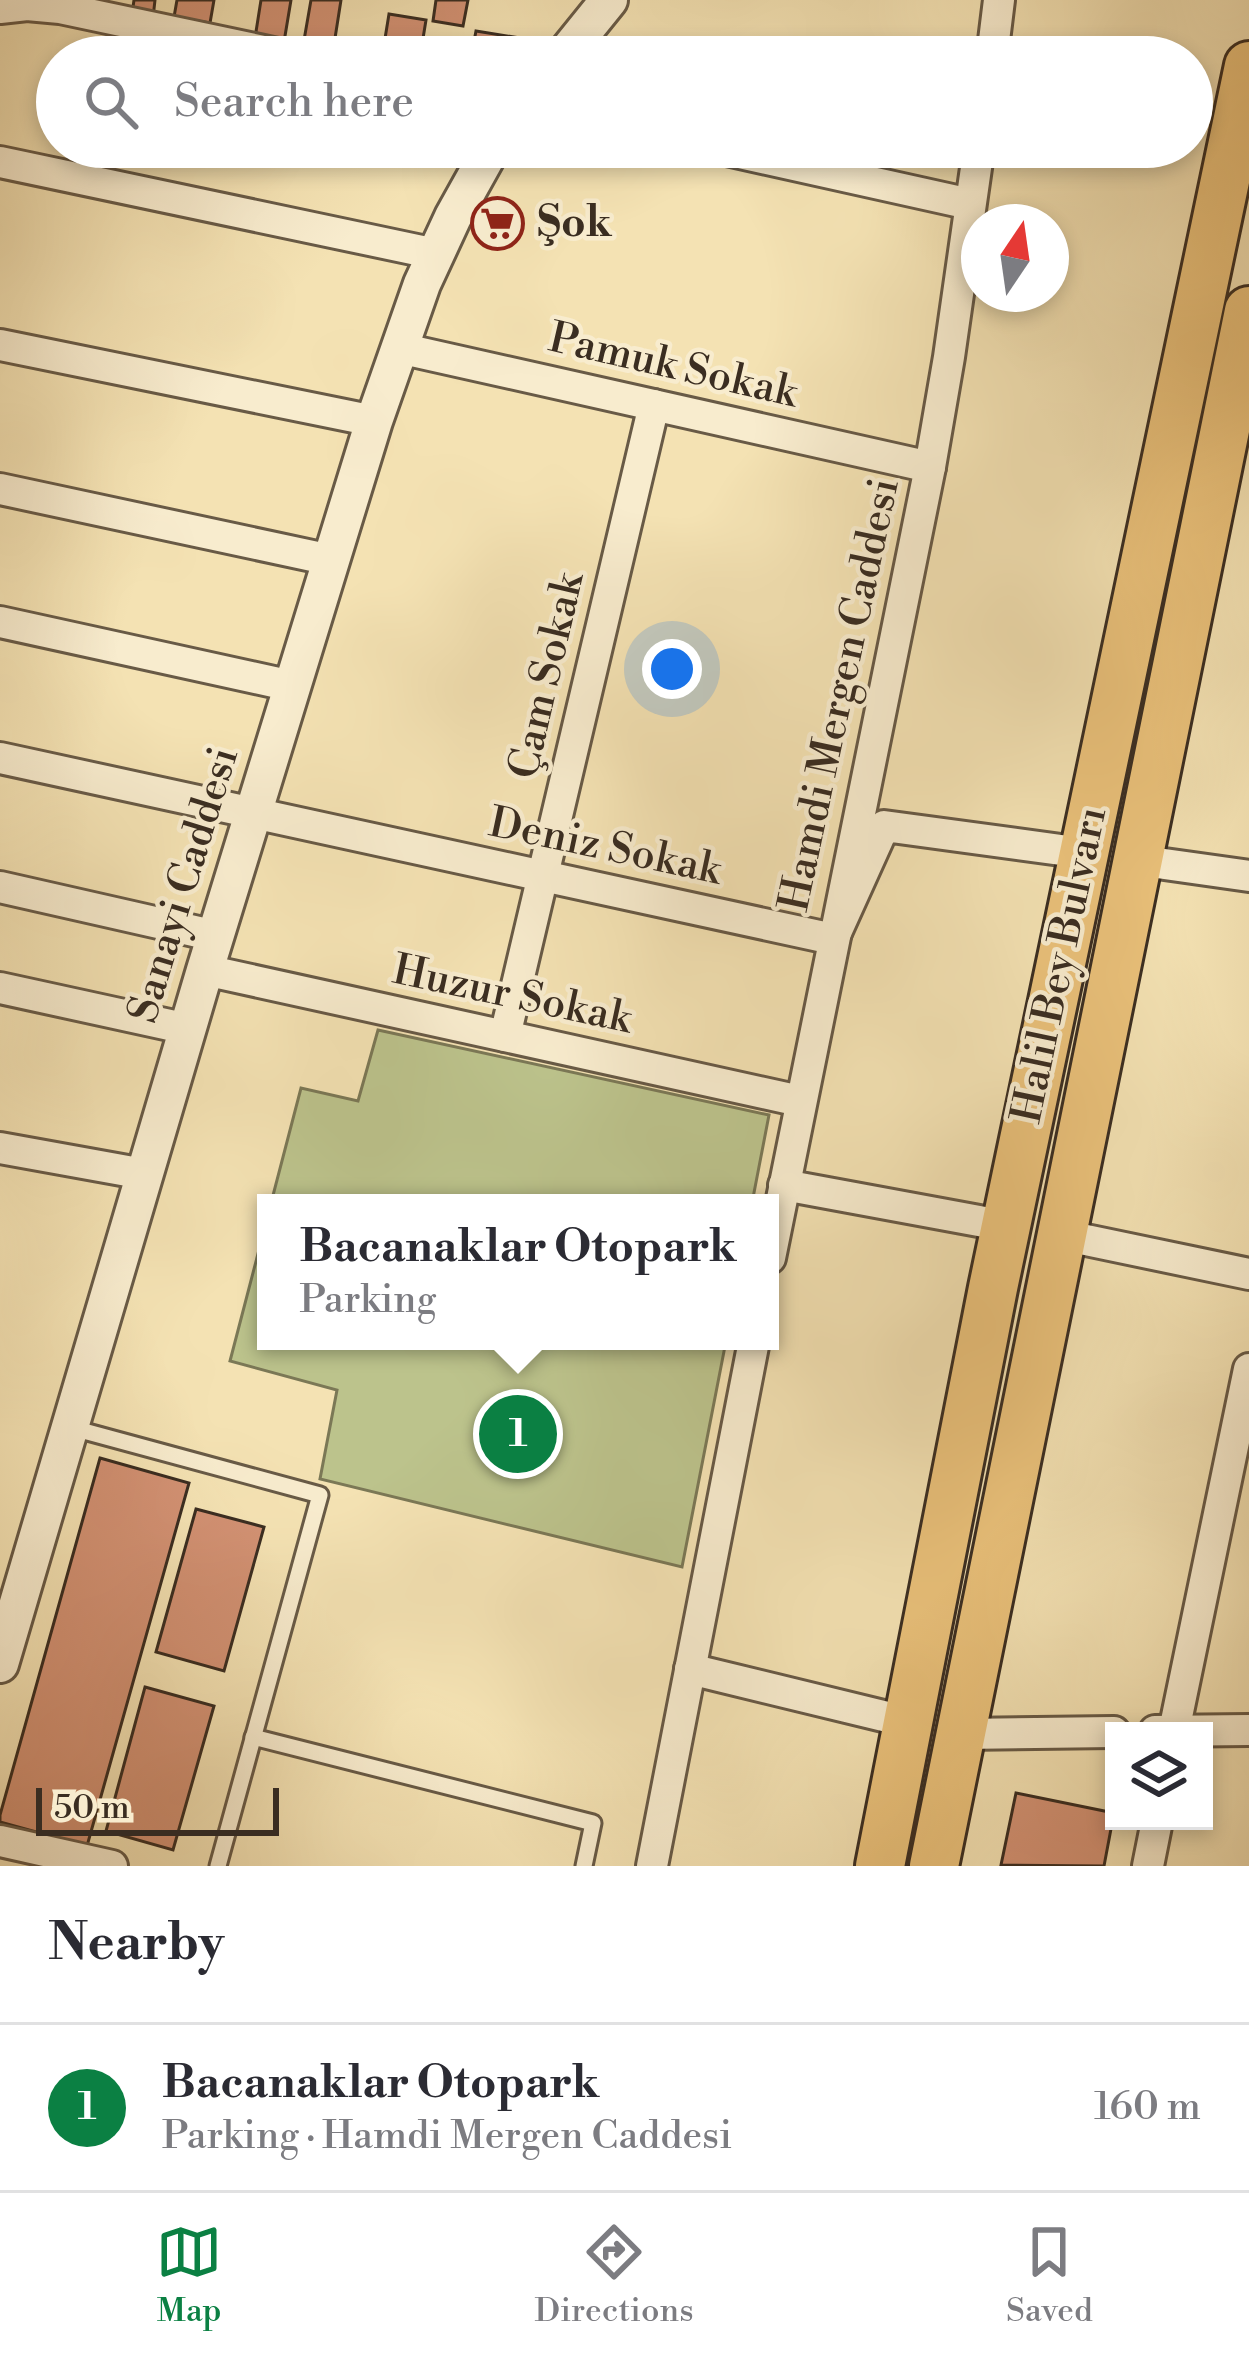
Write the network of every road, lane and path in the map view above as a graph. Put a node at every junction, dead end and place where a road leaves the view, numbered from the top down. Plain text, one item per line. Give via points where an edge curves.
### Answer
1 (609, 0) edge
2 (1000, 0) edge
3 (53, 4) edge
4 (0, 8) edge
5 (197, 36) edge
6 (580, 36) edge
7 (995, 36) edge
8 (1249, 66) edge
9 (0, 162) edge
10 (479, 168) edge
11 (808, 168) edge
12 (976, 168) edge
13 (970, 204) joint
14 (436, 254) junction
15 (961, 270) edge
16 (1249, 311) edge
17 (0, 345) edge
18 (399, 348) junction
19 (654, 405) junction
20 (374, 422) junction
21 (930, 466) junction
22 (0, 489) edge
23 (331, 560) junction
24 (0, 622) edge
25 (292, 686) junction
26 (0, 758) edge
27 (252, 814) junction
28 (1083, 853) junction
29 (1136, 860) junction
30 (543, 876) junction
31 (1249, 876) edge
32 (0, 887) edge
33 (833, 939) junction
34 (210, 953) junction
35 (0, 988) edge
36 (188, 1029) junction
37 (505, 1036) junction
38 (800, 1101) junction
39 (0, 1148) edge
40 (144, 1174) junction
41 (784, 1186) junction
42 (779, 1212) edge
43 (1006, 1226) junction
44 (1062, 1235) junction
45 (1249, 1274) edge
46 (752, 1350) edge
47 (1249, 1369) edge
48 (68, 1426) junction
49 (0, 1664) edge
50 (690, 1669) junction
51 (908, 1722) junction
52 (1176, 1722) edge
53 (1213, 1730) edge
54 (1249, 1730) edge
55 (1105, 1732) edge
56 (961, 1734) junction
57 (253, 1737) junction
58 (1154, 1830) edge
59 (0, 1841) edge
60 (112, 1866) edge
61 (218, 1866) edge
62 (584, 1866) edge
63 (652, 1866) edge
64 (880, 1866) edge
65 (934, 1866) edge
66 (1148, 1866) edge

1 - 6 street
2 - 7 street
3 - 4 street
3 - 5 street
8 - 28 highway, Halil Bey Bulvarı
9 - 14 street
10 - 14 street, Sanayi Caddesi
11 - 13 street
12 - 13 street, Hamdi Mergen Caddesi
14 - 18 street, Sanayi Caddesi
15 - 21 street, Hamdi Mergen Caddesi
16 - 29 highway, Halil Bey Bulvarı
17 - 20 street
18 - 19 street, Pamuk Sokak
18 - 20 street, Sanayi Caddesi
19 - 21 street, Pamuk Sokak
19 - 30 street, Çam Sokak
20 - 23 street, Sanayi Caddesi
21 - 33 street, Hamdi Mergen Caddesi
22 - 23 street
23 - 25 street, Sanayi Caddesi
24 - 25 street
25 - 27 street, Sanayi Caddesi
26 - 27 street, Deniz Sokak
27 - 30 street, Deniz Sokak
27 - 34 street, Sanayi Caddesi
28 - 33 street via 884,826
28 - 43 highway, Halil Bey Bulvarı
29 - 31 street
29 - 44 highway, Halil Bey Bulvarı
30 - 33 street, Deniz Sokak
30 - 37 street, Çam Sokak
32 - 34 street, Huzur Sokak
33 - 38 street, Hamdi Mergen Caddesi
34 - 36 street, Sanayi Caddesi
34 - 37 street, Huzur Sokak
35 - 36 street
36 - 40 street, Sanayi Caddesi
37 - 38 street, Huzur Sokak
38 - 41 street, Hamdi Mergen Caddesi
39 - 40 street
40 - 48 street, Sanayi Caddesi
41 - 42 street, Hamdi Mergen Caddesi
41 - 43 street
43 - 51 highway, Halil Bey Bulvarı
44 - 45 street
44 - 56 highway, Halil Bey Bulvarı
46 - 50 street
47 - 52 street
48 - 49 street, Sanayi Caddesi
48 - 57 lane via 320,1495
50 - 51 street
50 - 63 street
51 - 64 highway, Halil Bey Bulvarı
53 - 54 street
55 - 56 street
56 - 65 highway, Halil Bey Bulvarı
57 - 61 lane
57 - 62 lane via 593,1823
58 - 66 street
59 - 60 street

